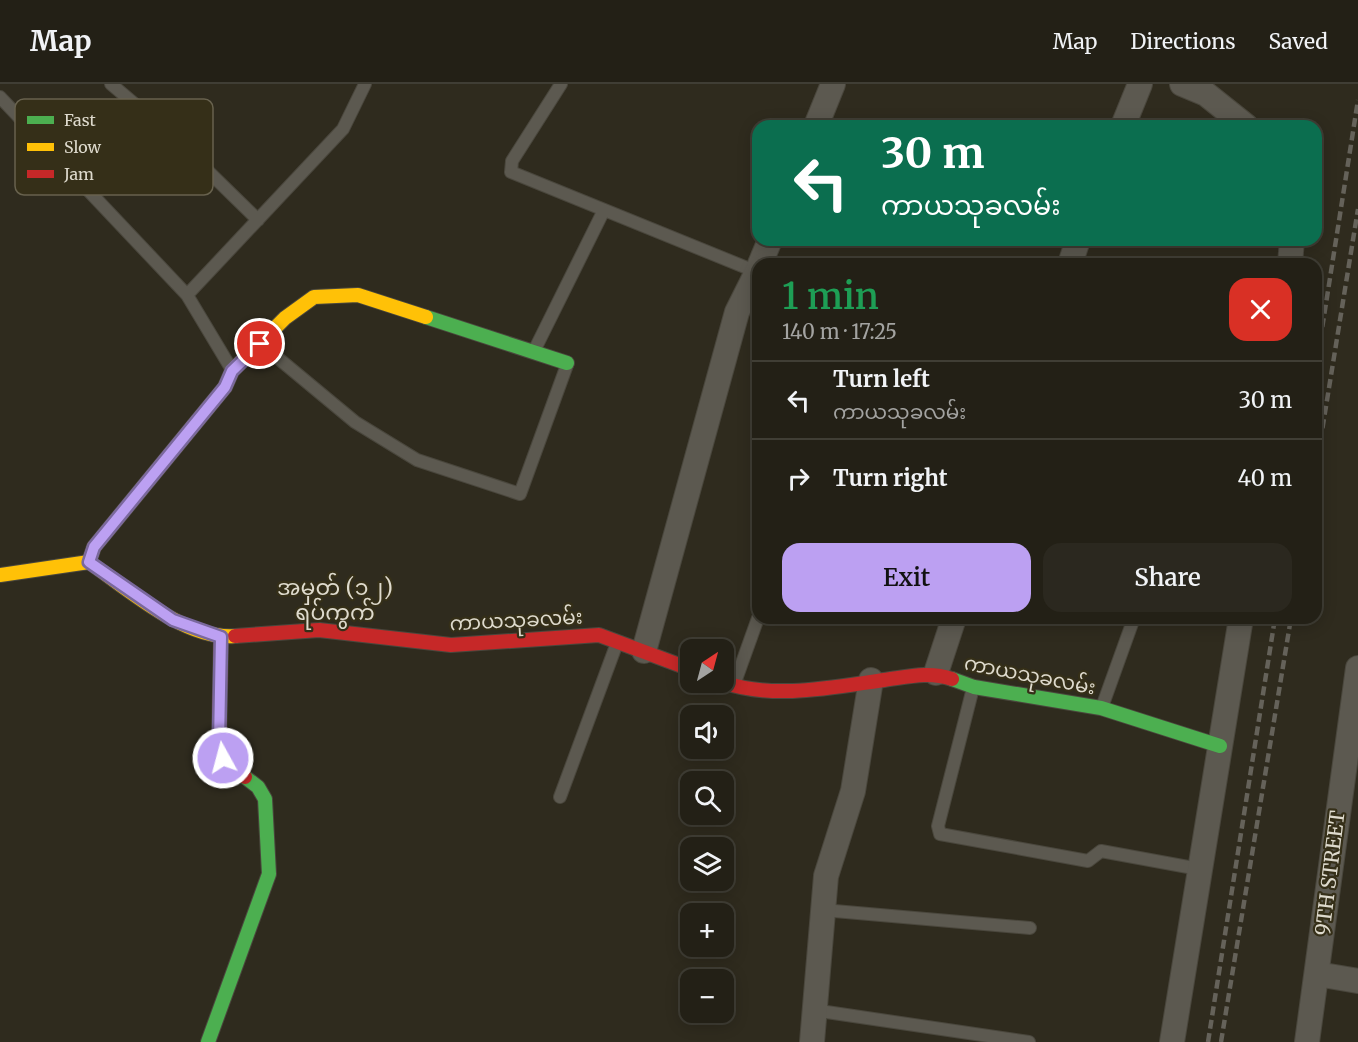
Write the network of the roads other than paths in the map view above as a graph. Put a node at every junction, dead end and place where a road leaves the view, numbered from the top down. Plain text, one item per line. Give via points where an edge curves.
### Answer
1 (111, 84) edge
2 (365, 84) edge
3 (561, 84) edge
4 (833, 84) edge
5 (1140, 84) edge
6 (1182, 84) edge
7 (1207, 89) edge
8 (0, 97) edge
9 (129, 99) edge
10 (15, 113) edge
11 (818, 120) edge
12 (1125, 120) edge
13 (1240, 120) edge
14 (213, 176) edge
15 (93, 195) edge
16 (604, 210) junction
17 (258, 220) junction
18 (752, 269) edge
19 (752, 281) edge
20 (187, 295) junction
21 (260, 344) junction
22 (533, 352) junction
23 (567, 363) joint
24 (232, 371) junction
25 (89, 562) junction
26 (0, 575) edge
27 (755, 624) edge
28 (952, 624) edge
29 (1132, 624) edge
30 (1240, 624) edge
31 (221, 637) junction
32 (617, 641) junction
33 (644, 651) junction
34 (680, 665) edge
35 (1358, 668) edge
36 (734, 671) edge
37 (936, 674) junction
38 (872, 680) junction
39 (734, 685) edge
40 (974, 687) junction
41 (1101, 708) junction
42 (1220, 746) junction
43 (1352, 752) edge
44 (560, 797) dead end
45 (1199, 869) junction
46 (823, 910) junction
47 (1029, 928) dead end
48 (1317, 974) junction
49 (1358, 981) edge
50 (813, 1010) junction
51 (208, 1042) edge
52 (812, 1042) edge
53 (1029, 1042) edge
54 (1172, 1042) edge
55 (1307, 1042) edge

1 - 9 lane
2 - 17 lane via 344,129
3 - 16 lane via 512,161 511,172
4 - 11 street
5 - 12 street
6 - 7 street
7 - 13 street
8 - 10 lane
14 - 17 lane
15 - 20 lane
16 - 18 lane
16 - 22 lane
17 - 20 lane
19 - 33 street via 737,312
20 - 24 lane
21 - 22 street via 285,318 314,297 358,295
21 - 23 lane via 355,422 417,460 520,494
21 - 24 street
22 - 23 street
24 - 25 street via 225,387 94,547
25 - 26 street
25 - 31 street, ကာယသုခလမ်း via 173,620
27 - 36 lane
28 - 37 street
29 - 41 lane
30 - 42 street
31 - 32 street, ကာယသုခလမ်း via 319,630 451,645 599,635
31 - 51 street via 219,743 223,758 258,787 265,799 269,874
32 - 33 street, ကာယသုခလမ်း
32 - 44 lane
33 - 34 street, ကာယသုခလမ်း
35 - 43 street, 9TH STREET
37 - 38 street, ကာယသုခလမ်း
37 - 40 street, ကာယသုခလမ်း
38 - 39 street, ကာယသုခလမ်း via 777,690
38 - 46 street via 853,791 826,876
40 - 41 street, ကာယသုခလမ်း
40 - 45 lane via 940,834 1088,861 1101,851
41 - 42 street, ကာယသုခလမ်း
42 - 45 street
43 - 48 street, 9TH STREET
45 - 54 street
46 - 47 lane
46 - 50 street
48 - 49 street
48 - 55 street, 9TH STREET
50 - 52 street
50 - 53 lane

